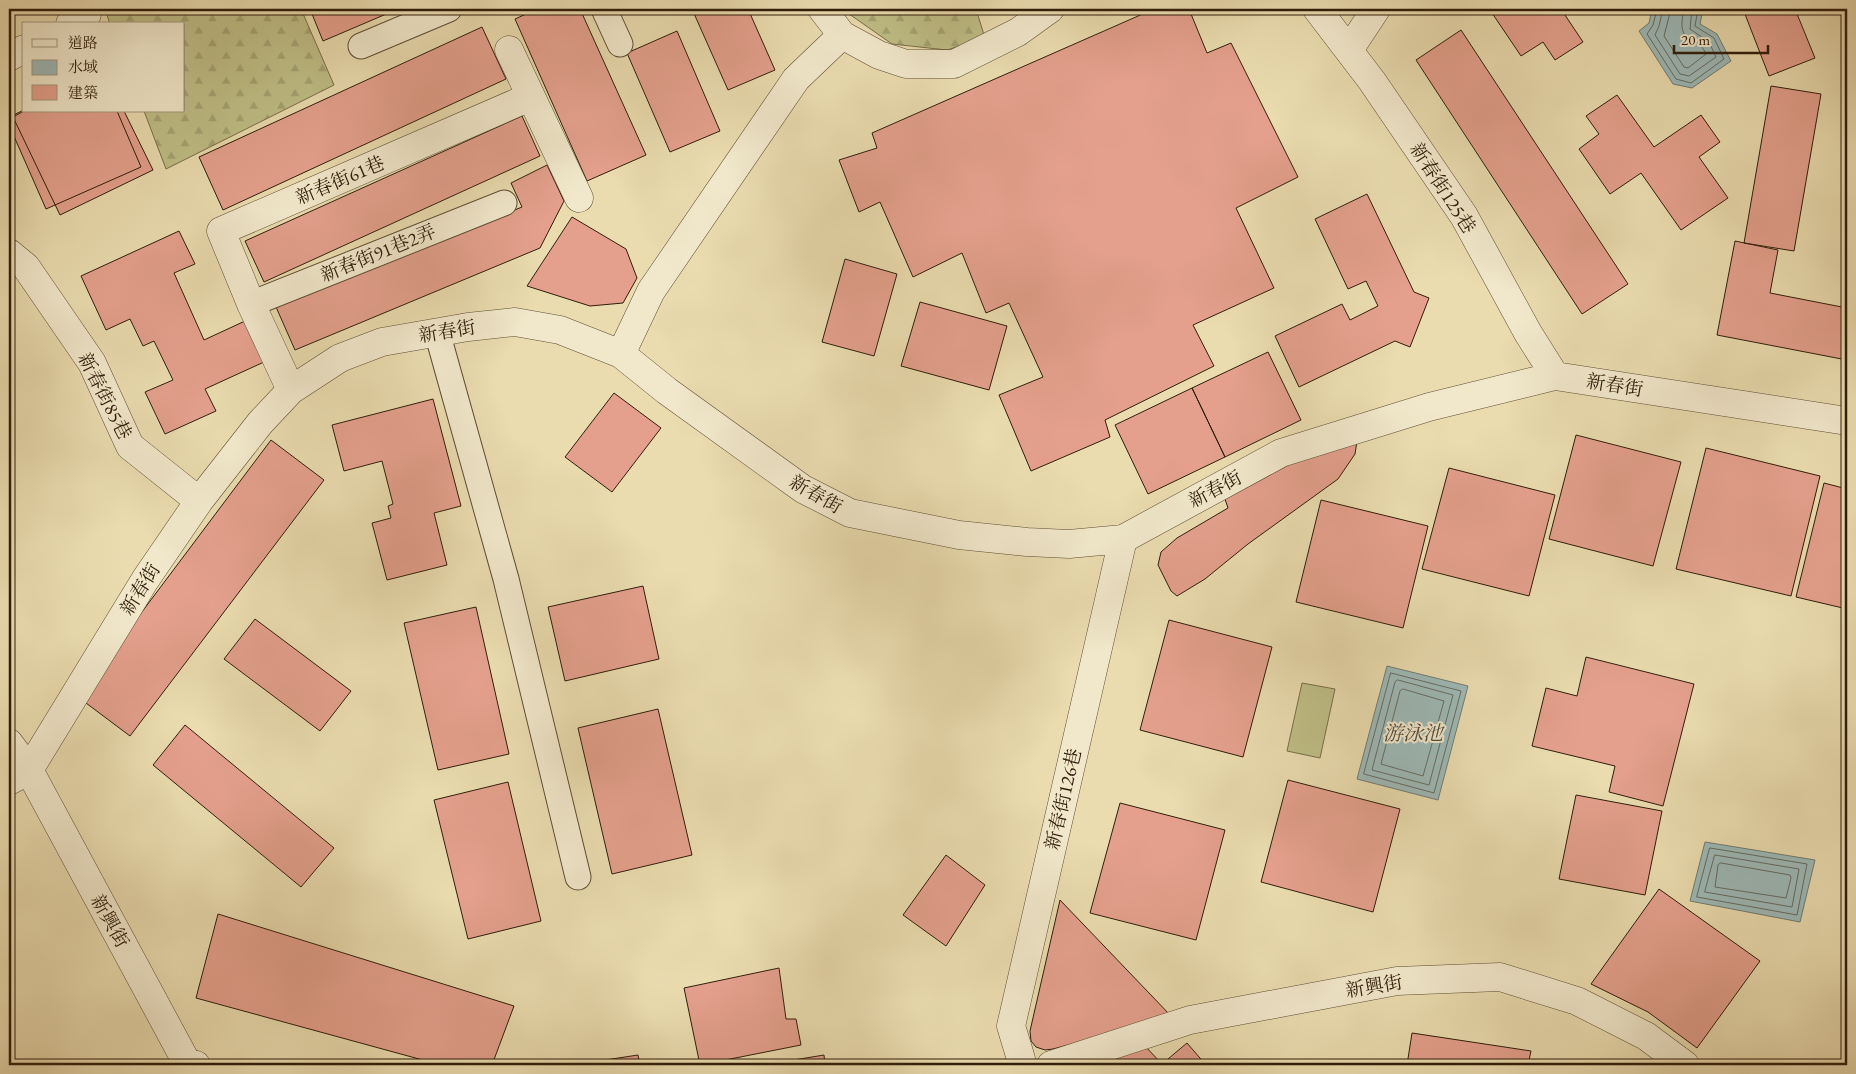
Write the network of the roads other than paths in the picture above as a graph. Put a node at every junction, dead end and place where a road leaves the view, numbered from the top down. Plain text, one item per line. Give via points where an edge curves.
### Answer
1 (449, 9) edge
2 (604, 9) edge
3 (822, 9) edge
4 (1050, 9) edge
5 (1317, 9) edge
6 (1376, 9) edge
7 (842, 35) junction
8 (620, 44) dead end
9 (361, 46) dead end
10 (22, 50) edge
11 (509, 50) dead end
12 (1349, 50) junction
13 (9, 57) edge
14 (530, 97) junction
15 (579, 198) dead end
16 (504, 203) dead end
17 (9, 253) edge
18 (251, 304) junction
19 (437, 332) junction
20 (621, 354) junction
21 (1555, 376) junction
22 (291, 390) junction
23 (1847, 421) edge
24 (199, 501) junction
25 (1123, 539) junction
26 (9, 743) edge
27 (19, 776) edge
28 (578, 877) dead end
29 (1022, 1063) edge
30 (196, 1065) edge
31 (1051, 1065) edge
32 (1685, 1065) edge

1 - 9 street
2 - 8 street
3 - 7 street
4 - 7 street via 1018,32 954,64 906,64 879,55
5 - 12 street, 新春街125巷
6 - 12 street
7 - 20 street via 796,79 650,291
10 - 13 street
11 - 14 street
12 - 21 street, 新春街125巷 via 1464,216
14 - 15 street
14 - 18 street, 新春街61巷 via 221,231
16 - 18 street, 新春街91巷2弄
17 - 24 street, 新春街85巷 via 26,267 92,363 130,446
18 - 22 street
19 - 20 street, 新春街 via 515,322 560,330
19 - 22 street, 新春街 via 382,342 340,358
19 - 28 street via 506,579
20 - 25 street, 新春街 via 803,489 850,513 959,535 1027,542 1069,544
21 - 23 street, 新春街
21 - 25 street, 新春街 via 1429,407 1281,453
22 - 24 street, 新春街 via 260,423
24 - 27 street, 新春街
25 - 29 street, 新春街126巷 via 1011,1026
26 - 27 street, 新興街
27 - 30 street, 新興街 via 187,1063
31 - 32 street, 新興街 via 1190,1020 1396,981 1500,977 1577,1002 1646,1036

